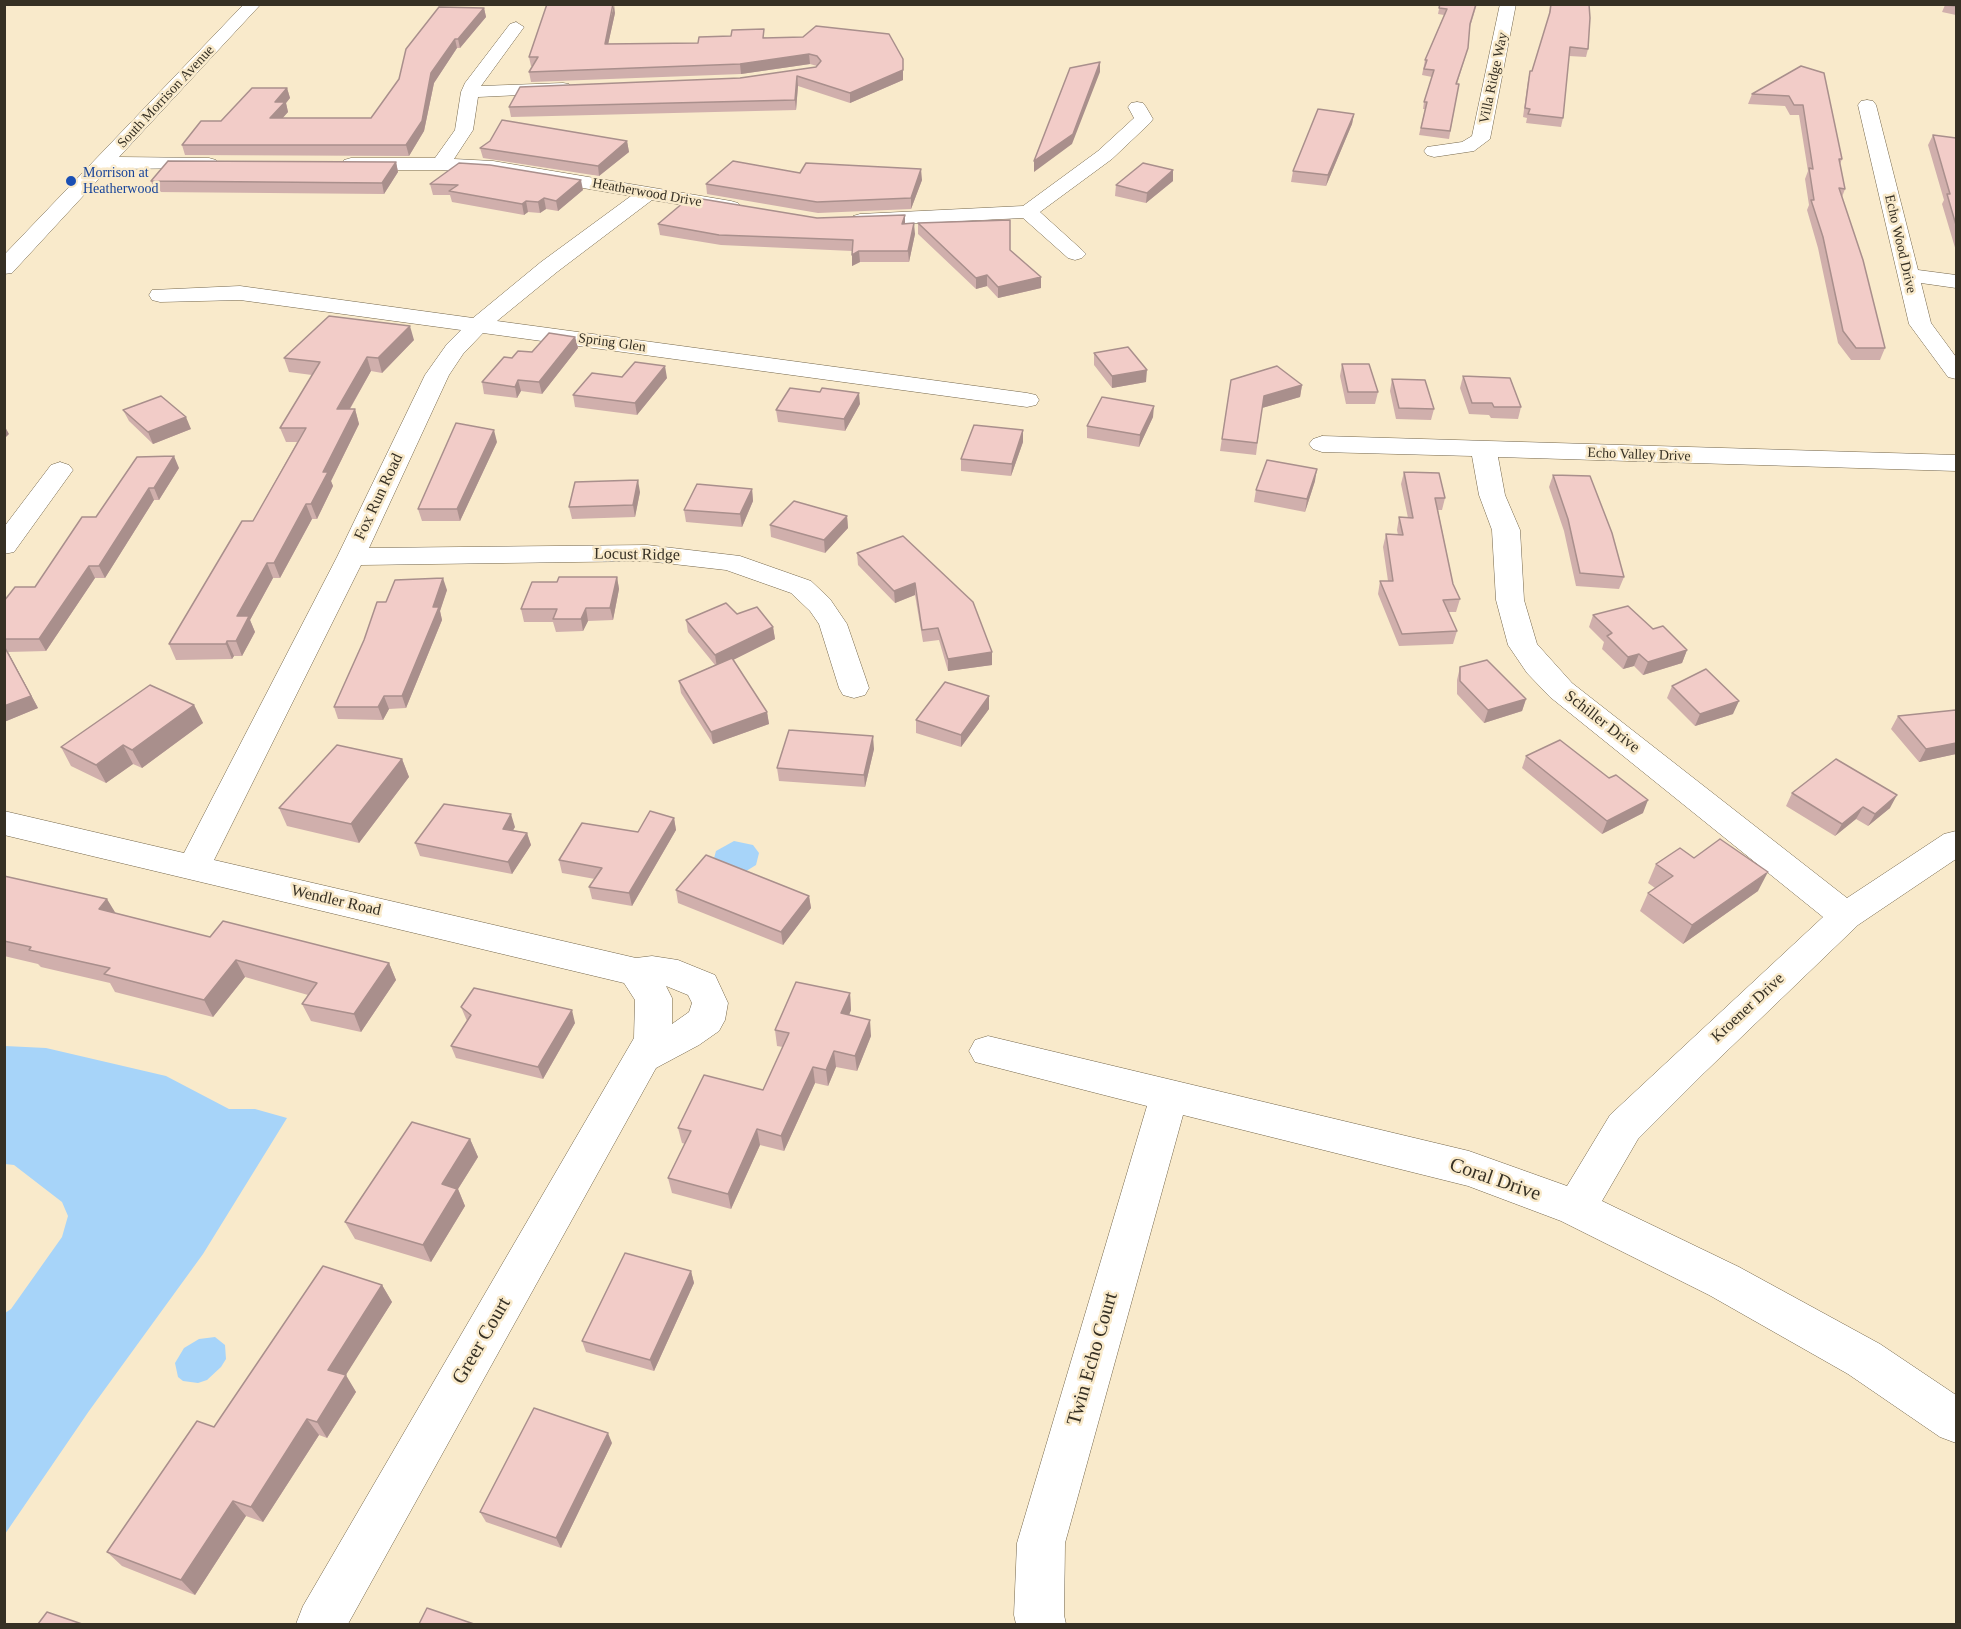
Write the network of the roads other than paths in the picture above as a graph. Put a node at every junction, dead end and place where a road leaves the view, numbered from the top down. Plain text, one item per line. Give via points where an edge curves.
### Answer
1 (253, 4) edge
2 (1508, 4) edge
3 (516, 27) dead end
4 (576, 87) edge
5 (470, 92) junction
6 (1867, 105) dead end
7 (1137, 106) dead end
8 (1434, 151) dead end
9 (103, 163) junction
10 (231, 164) edge
11 (336, 164) edge
12 (441, 164) junction
13 (648, 193) junction
14 (747, 210) edge
15 (1028, 212) junction
16 (838, 221) edge
17 (1075, 254) dead end
18 (4, 268) edge
19 (1907, 275) junction
20 (1956, 281) edge
21 (160, 295) dead end
22 (478, 325) junction
23 (1956, 372) edge
24 (1027, 400) dead end
25 (1322, 444) dead end
26 (1484, 451) junction
27 (1956, 463) edge
28 (60, 470) dead end
29 (4, 546) edge
30 (351, 556) junction
31 (854, 688) dead end
32 (4, 824) edge
33 (1956, 843) edge
34 (194, 867) junction
35 (1846, 916) junction
36 (645, 985) junction
37 (988, 1051) dead end
38 (643, 1057) junction
39 (1169, 1097) junction
40 (1576, 1208) junction
41 (1956, 1421) edge
42 (321, 1624) edge
43 (1041, 1624) edge

1 - 9 street, South Morrison Avenue
2 - 8 street, Villa Ridge Way via 1481,139 1467,147
3 - 5 street
4 - 5 street
5 - 12 street via 464,130
6 - 19 street, Echo Wood Drive
7 - 15 street via 1144,119 1106,155
9 - 10 street
9 - 18 street, South Morrison Avenue
11 - 12 street, Heatherwood Drive
12 - 13 street, Heatherwood Drive via 513,170
13 - 14 street, Heatherwood Drive
13 - 22 street, Fox Run Road
15 - 16 street
15 - 17 street
19 - 20 street
19 - 23 street, Echo Wood Drive via 1920,324
21 - 22 street, Spring Glen via 240,293
22 - 24 street, Spring Glen
22 - 30 street, Fox Run Road via 437,375
25 - 26 street, Echo Valley Drive
26 - 27 street, Echo Valley Drive
26 - 35 street, Schiller Drive via 1492,495 1506,530 1510,600 1523,645 1538,666 1561,690
28 - 29 street
30 - 31 street, Locust Ridge via 646,553 730,562 801,587 820,605 833,624
30 - 34 street, Fox Run Road
32 - 34 street, Wendler Road
33 - 35 street, Kroener Drive
34 - 36 street, Wendler Road
35 - 40 street, Kroener Drive via 1624,1127
36 - 38 street, Greer Court via 653,1039
36 - 38 street via 652,970 678,974 702,985 710,1003 706,1020
37 - 39 street, Coral Drive
38 - 42 street, Greer Court
39 - 40 street, Coral Drive via 1469,1169
39 - 43 street, Twin Echo Court via 1041,1543
40 - 41 street, Coral Drive via 1724,1281 1864,1359

